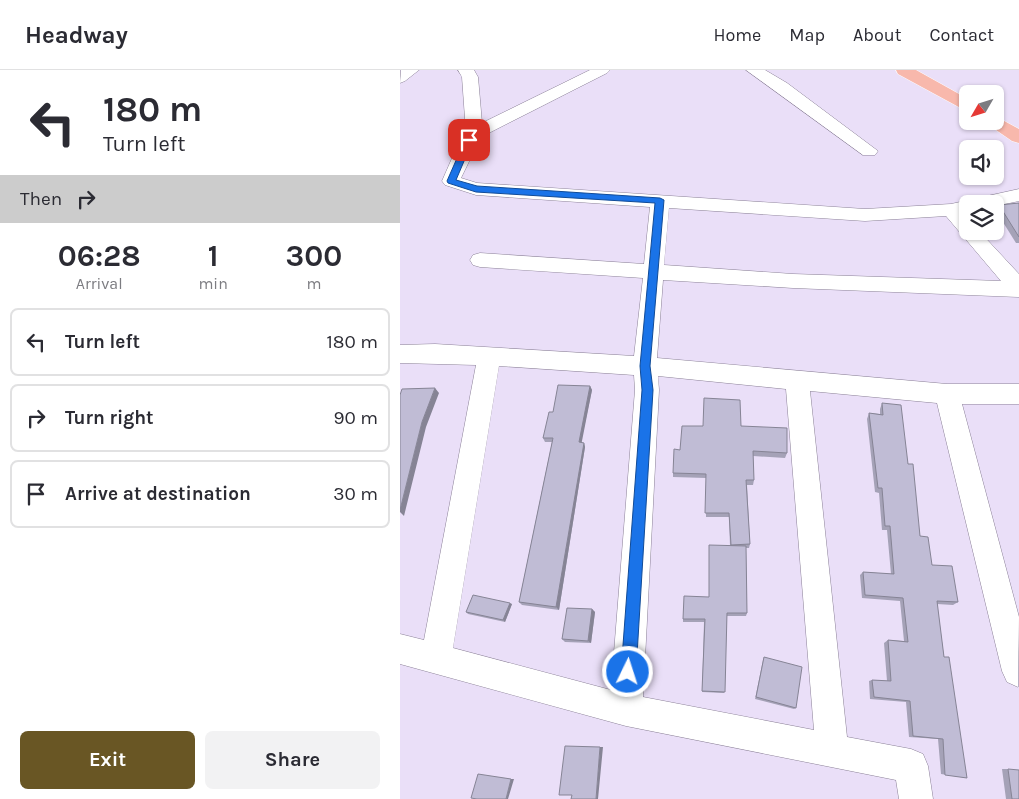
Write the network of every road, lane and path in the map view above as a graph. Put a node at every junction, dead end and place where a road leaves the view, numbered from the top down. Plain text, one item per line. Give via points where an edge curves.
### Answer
1 (411, 70) edge
2 (466, 70) edge
3 (602, 70) edge
4 (754, 70) edge
5 (904, 70) edge
6 (400, 78) edge
7 (959, 102) edge
8 (1004, 128) edge
9 (475, 133) junction
10 (1019, 137) edge
11 (869, 151) dead end
12 (1019, 195) edge
13 (1004, 198) edge
14 (660, 200) junction
15 (959, 208) edge
16 (976, 240) edge
17 (480, 260) dead end
18 (653, 271) junction
19 (1019, 288) edge
20 (400, 354) edge
21 (488, 356) junction
22 (645, 366) junction
23 (797, 380) junction
24 (947, 394) junction
25 (1019, 394) edge
26 (400, 649) edge
27 (436, 659) junction
28 (1018, 671) edge
29 (626, 710) junction
30 (832, 751) junction
31 (916, 799) edge

1 - 6 street
2 - 9 street via 470,77
3 - 9 street
4 - 11 street
5 - 7 highway
8 - 10 highway
9 - 14 street via 451,181 476,189
12 - 13 street
14 - 15 street via 865,215
14 - 18 street
16 - 19 street
17 - 18 street
18 - 19 street via 793,281
18 - 22 street
20 - 21 street
21 - 22 street
21 - 27 street
22 - 23 street
22 - 29 street via 647,390
23 - 24 street
23 - 30 street
24 - 25 street
24 - 28 street
26 - 27 street
27 - 29 street
29 - 30 street
30 - 31 street via 911,766

